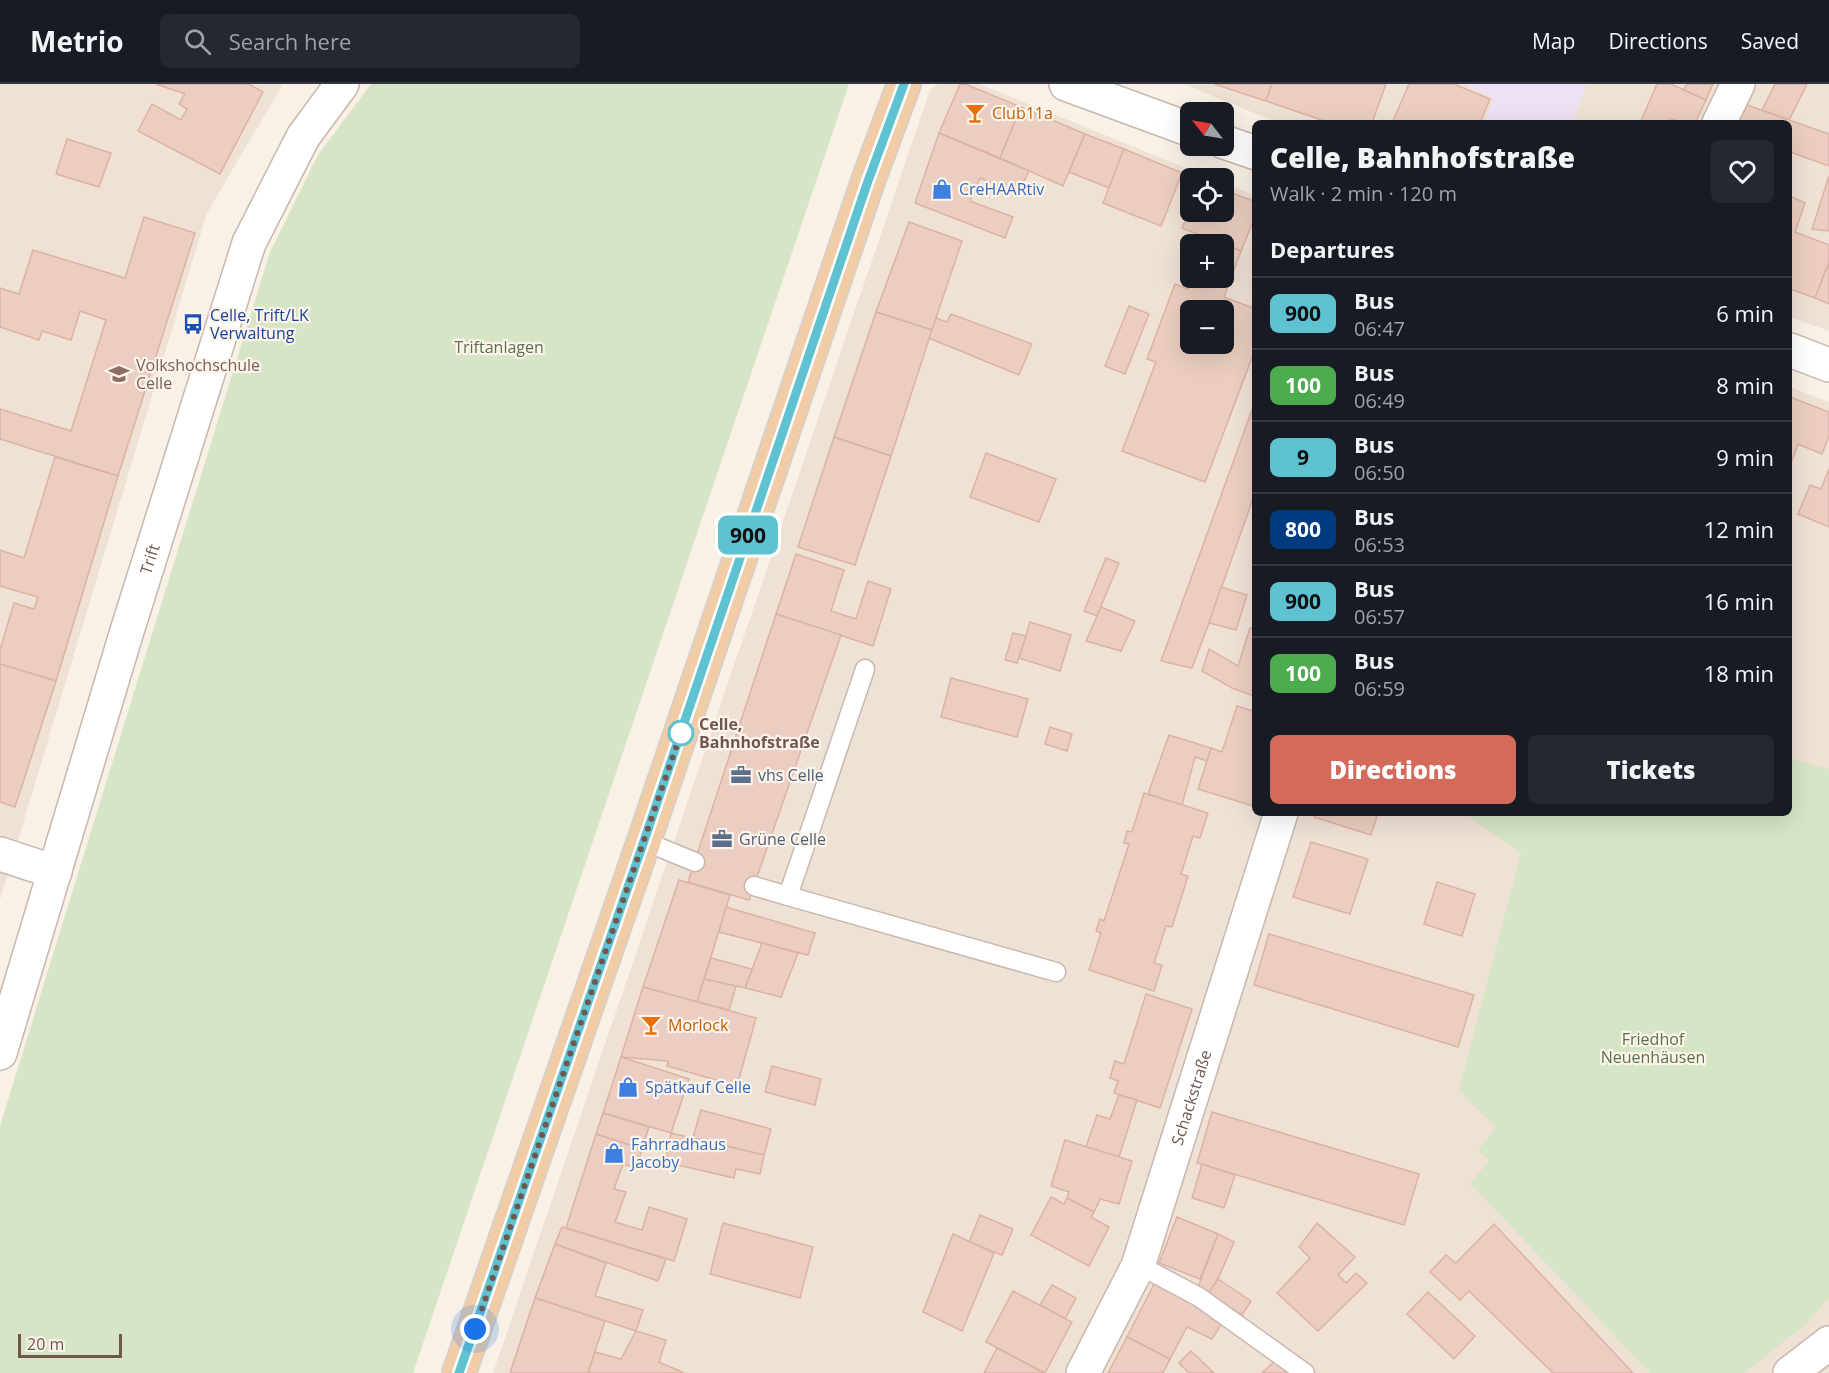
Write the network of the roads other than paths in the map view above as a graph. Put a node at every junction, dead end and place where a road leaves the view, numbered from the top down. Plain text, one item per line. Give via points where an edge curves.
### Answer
1 (342, 84) edge
2 (904, 84) edge
3 (1066, 84) edge
4 (1738, 84) edge
5 (1720, 120) edge
6 (1180, 126) edge
7 (1234, 145) edge
8 (1252, 152) edge
9 (1792, 351) edge
10 (1829, 365) edge
11 (865, 669) dead end
12 (1280, 816) edge
13 (644, 841) junction
14 (0, 854) edge
15 (695, 862) dead end
16 (55, 872) junction
17 (754, 886) dead end
18 (788, 896) junction
19 (1056, 972) dead end
20 (0, 1053) edge
21 (1154, 1273) dead end
22 (1829, 1343) edge
23 (459, 1373) edge
24 (1083, 1373) edge
25 (1305, 1373) edge
26 (1790, 1373) edge

1 - 16 street, Trift via 303,137 249,243
2 - 13 main road
3 - 6 street
4 - 5 street
7 - 8 street
9 - 10 street
11 - 18 lane
12 - 24 street, Schackstraße via 1138,1266
13 - 15 lane
13 - 23 main road
14 - 16 street
16 - 20 street, Trift
17 - 18 lane
18 - 19 lane
21 - 25 lane via 1199,1297
22 - 26 street

